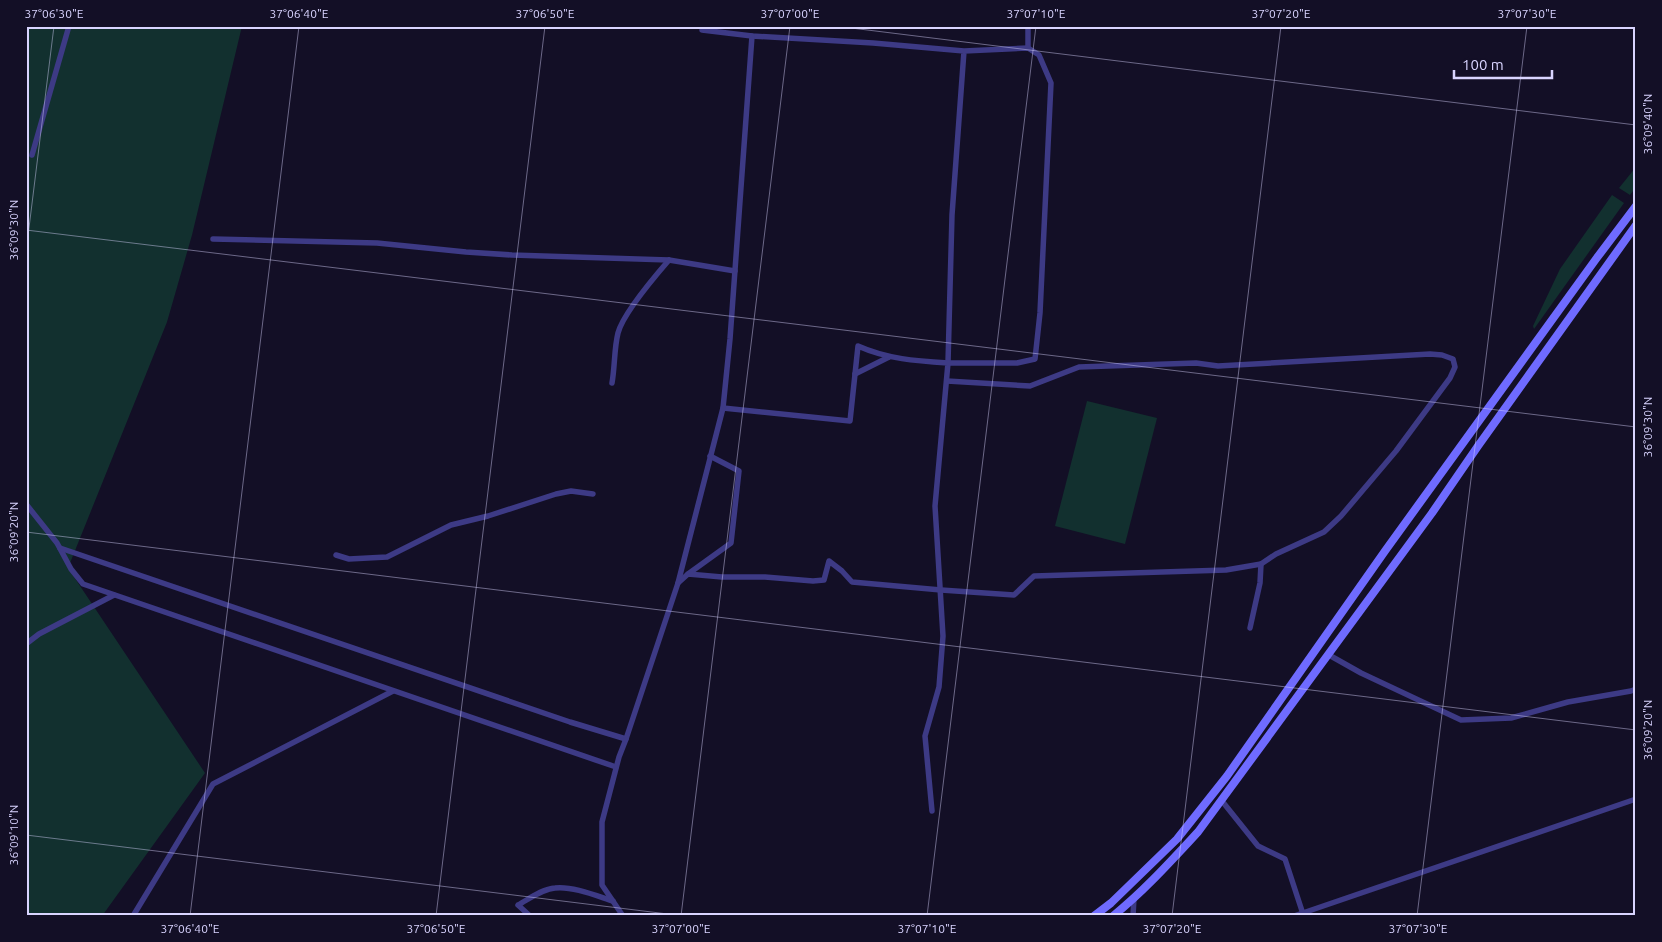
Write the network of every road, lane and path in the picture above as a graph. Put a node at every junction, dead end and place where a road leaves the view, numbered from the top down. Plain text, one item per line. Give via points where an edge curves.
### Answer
1 (69, 26) edge
2 (1028, 26) edge
3 (702, 30) dead end
4 (752, 36) junction
5 (1028, 48) junction
6 (964, 51) junction
7 (32, 155) dead end
8 (1636, 206) edge
9 (1636, 225) edge
10 (212, 239) dead end
11 (669, 260) junction
12 (735, 271) junction
13 (889, 357) junction
14 (948, 363) junction
15 (855, 374) junction
16 (947, 381) junction
17 (612, 383) dead end
18 (723, 408) junction
19 (710, 456) junction
20 (593, 494) dead end
21 (26, 504) edge
22 (60, 548) junction
23 (336, 555) dead end
24 (1261, 564) junction
25 (1377, 564) junction
26 (1388, 571) junction
27 (688, 574) junction
28 (678, 583) junction
29 (941, 590) junction
30 (1357, 591) junction
31 (114, 594) junction
32 (1368, 599) junction
33 (1250, 628) dead end
34 (26, 644) edge
35 (1329, 655) junction
36 (1311, 656) junction
37 (1322, 664) junction
38 (1636, 689) edge
39 (393, 691) junction
40 (626, 739) junction
41 (616, 768) junction
42 (1636, 799) edge
43 (1222, 800) junction
44 (932, 811) dead end
45 (1134, 898) junction
46 (613, 902) junction
47 (1303, 914) edge
48 (133, 916) edge
49 (530, 916) edge
50 (623, 916) edge
51 (1094, 916) edge
52 (1113, 916) edge
53 (1133, 916) edge
54 (1294, 916) edge

1 - 7 street
2 - 5 street
3 - 4 street
4 - 6 street
4 - 12 street
5 - 6 street
5 - 14 street via 1039,54 1052,83 1035,359 1017,363
6 - 14 street via 952,215
8 - 25 main road
9 - 26 main road via 1432,514
10 - 11 street via 377,243 512,255
11 - 12 street
11 - 17 street via 618,330
12 - 18 street
13 - 14 street
13 - 15 street
13 - 15 street via 858,346
14 - 16 street
15 - 18 street via 850,421
16 - 24 street via 1030,386 1079,367 1196,363 1225,366 1430,354 1452,360 1455,367 1450,378 1341,516 1324,532
16 - 29 street via 935,506
18 - 19 street
19 - 27 street via 740,471 731,543
19 - 28 street
20 - 23 street via 571,491 556,494 451,525 387,556 349,559
21 - 22 street
22 - 31 street via 83,584
22 - 40 street
24 - 29 street via 1226,570 1034,576 1014,595
24 - 33 street
25 - 26 main road via 1388,565
25 - 30 main road
26 - 32 main road
27 - 28 street
27 - 29 street via 819,581 824,580 828,561 852,582
28 - 40 street
29 - 44 street via 943,636 939,687 925,736
30 - 32 main road via 1359,598
30 - 36 main road
31 - 34 street
31 - 39 street
32 - 35 main road
35 - 37 main road
35 - 38 street via 1461,720 1511,718 1568,702
36 - 37 main road
36 - 51 main road via 1227,776 1177,839
37 - 43 main road
39 - 41 street
39 - 48 street via 213,784
40 - 41 street
41 - 46 street via 602,822 602,885
42 - 47 street
43 - 45 main road via 1198,832
43 - 47 street via 1258,846 1285,859
45 - 52 main road
45 - 53 street
46 - 49 street via 586,892 556,888 518,905
46 - 50 street
47 - 54 street

